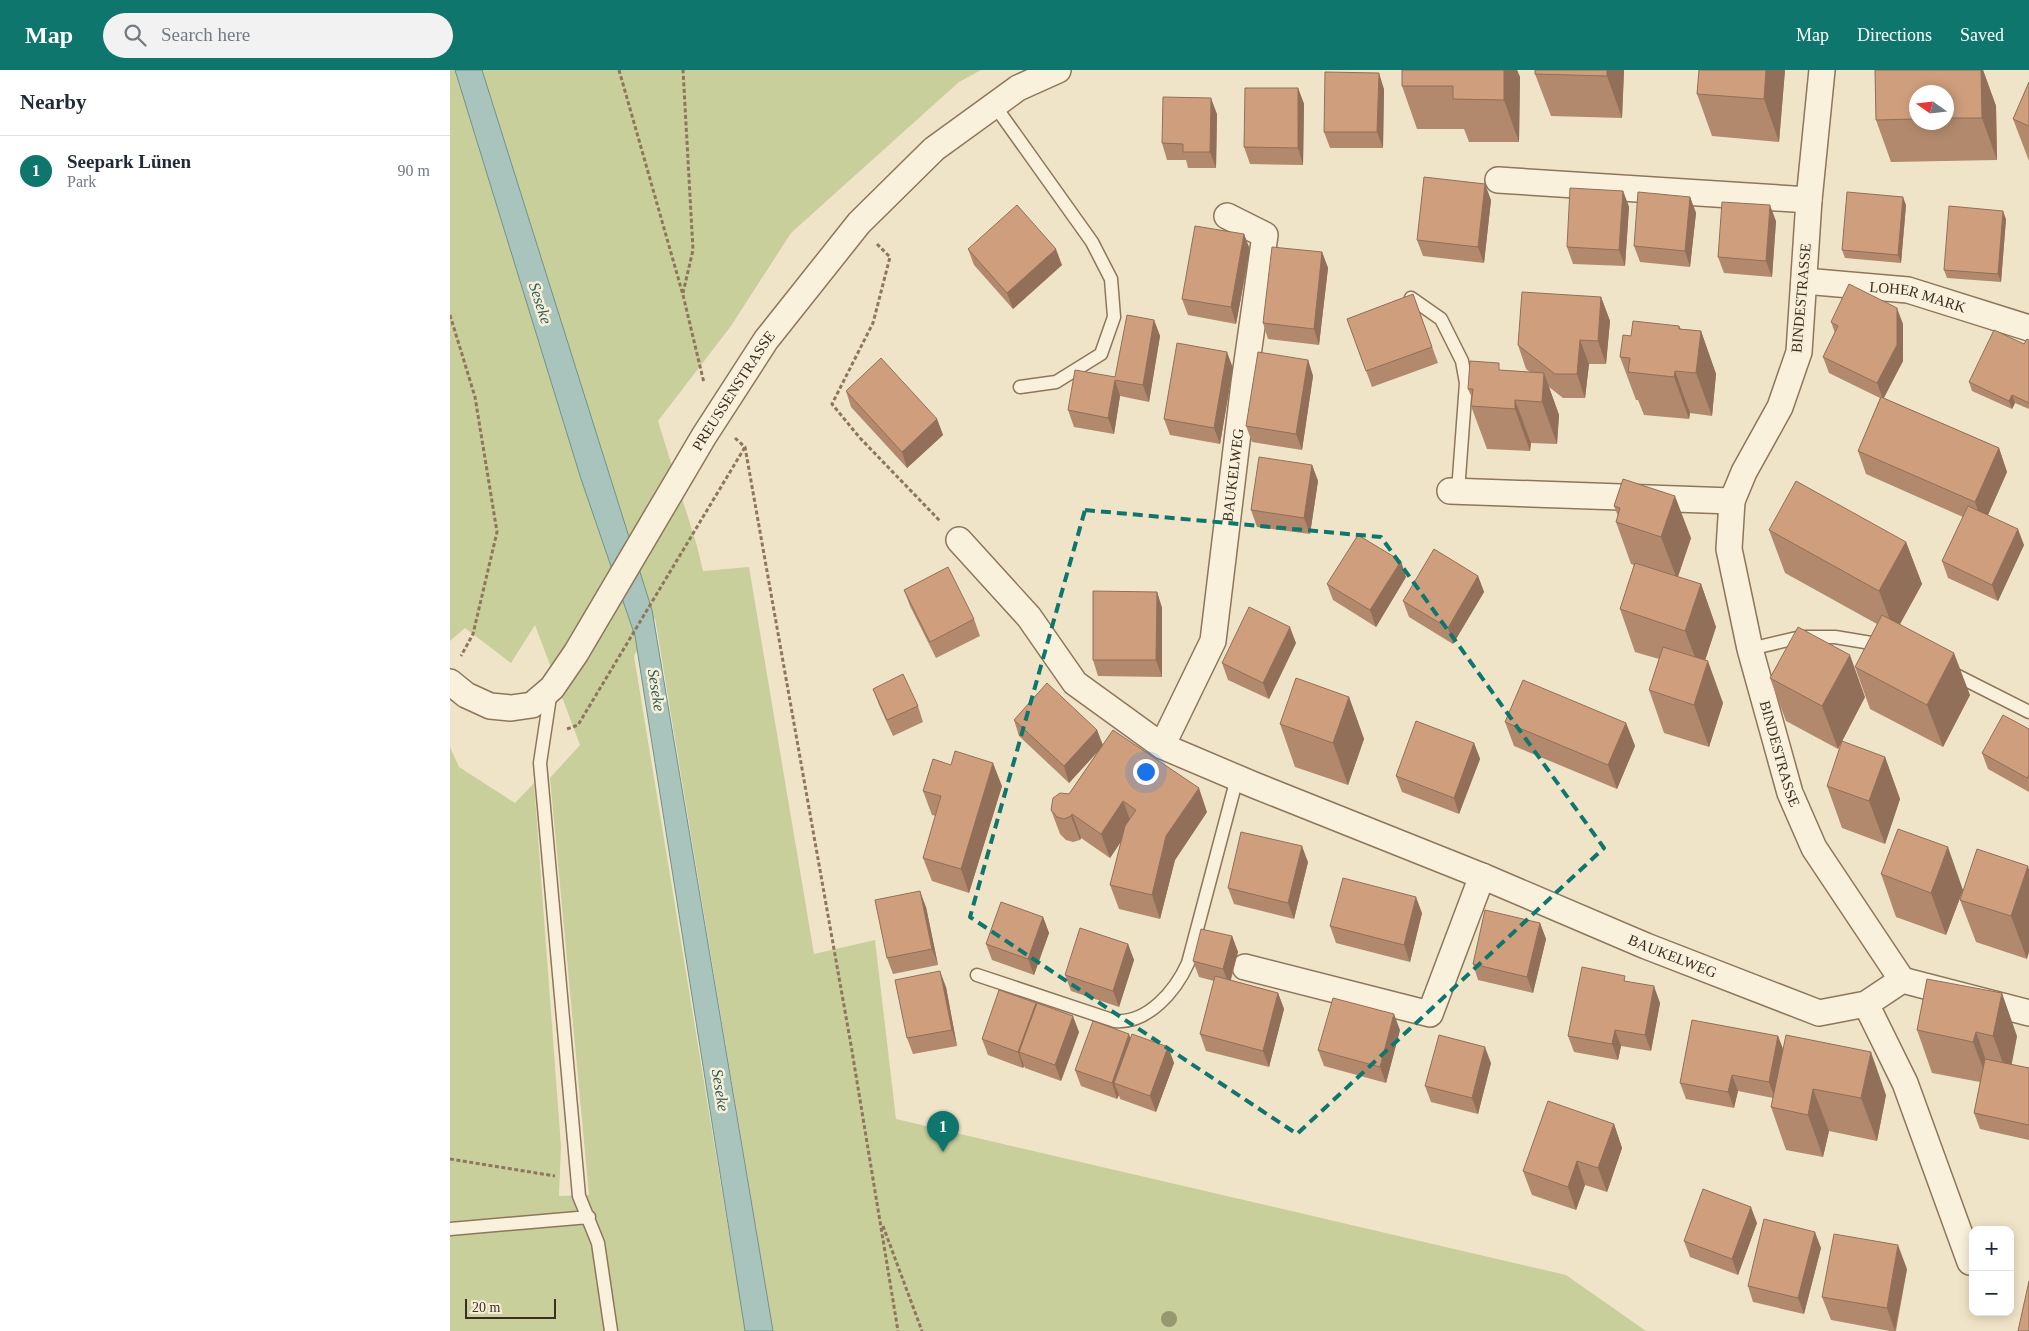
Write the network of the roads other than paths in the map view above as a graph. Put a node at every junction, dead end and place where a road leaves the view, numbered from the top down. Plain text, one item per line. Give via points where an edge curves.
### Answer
1 (1058, 70) edge
2 (1822, 70) edge
3 (994, 106) junction
4 (1498, 180) dead end
5 (1809, 200) junction
6 (1227, 216) dead end
7 (1804, 281) junction
8 (1411, 298) edge
9 (2029, 328) edge
10 (1020, 387) dead end
11 (1454, 491) joint
12 (1732, 501) junction
13 (959, 540) road end
14 (1750, 648) junction
15 (1896, 648) edge
16 (1937, 666) edge
17 (455, 670) edge
18 (552, 688) junction
19 (2029, 712) edge
20 (1162, 746) junction
21 (1237, 778) junction
22 (1482, 876) junction
23 (1244, 966) dead end
24 (977, 975) dead end
25 (1902, 980) junction
26 (1866, 1004) junction
27 (2029, 1012) edge
28 (589, 1216) junction
29 (450, 1229) edge
30 (1969, 1259) edge
31 (611, 1331) edge

1 - 3 street, PREUSSENSTRASSE via 1018,88
2 - 5 street, BINDESTRASSE
3 - 10 lane via 1092,242 1111,279 1114,317 1100,354 1056,382
3 - 18 street, PREUSSENSTRASSE via 934,149 858,223 766,340
4 - 5 street
5 - 7 street, BINDESTRASSE
6 - 20 street, BAUKELWEG via 1265,235 1213,641
7 - 9 street, LOHER MARK via 1908,290
7 - 12 street, BINDESTRASSE via 1799,352 1780,407 1744,472
8 - 11 lane via 1441,319 1462,360 1466,383
11 - 12 street
12 - 14 street, BINDESTRASSE via 1729,549
13 - 20 street, BAUKELWEG via 1029,617 1075,683
14 - 15 lane via 1801,637 1835,636
14 - 25 street, BINDESTRASSE via 1790,793 1814,848
16 - 19 lane
17 - 18 street, PREUSSENSTRASSE via 466,695 490,706 532,705
18 - 28 lane via 540,763 579,1196
20 - 21 street, BAUKELWEG
21 - 22 street, BAUKELWEG
21 - 24 lane via 1188,963 1181,979 1154,1007 1126,1022 1115,1021
22 - 23 street via 1430,1014
22 - 26 street, BAUKELWEG via 1646,946 1818,1013
25 - 26 street, BAUKELWEG
25 - 27 street
26 - 30 street via 1905,1083
28 - 29 lane
28 - 31 lane via 598,1243

